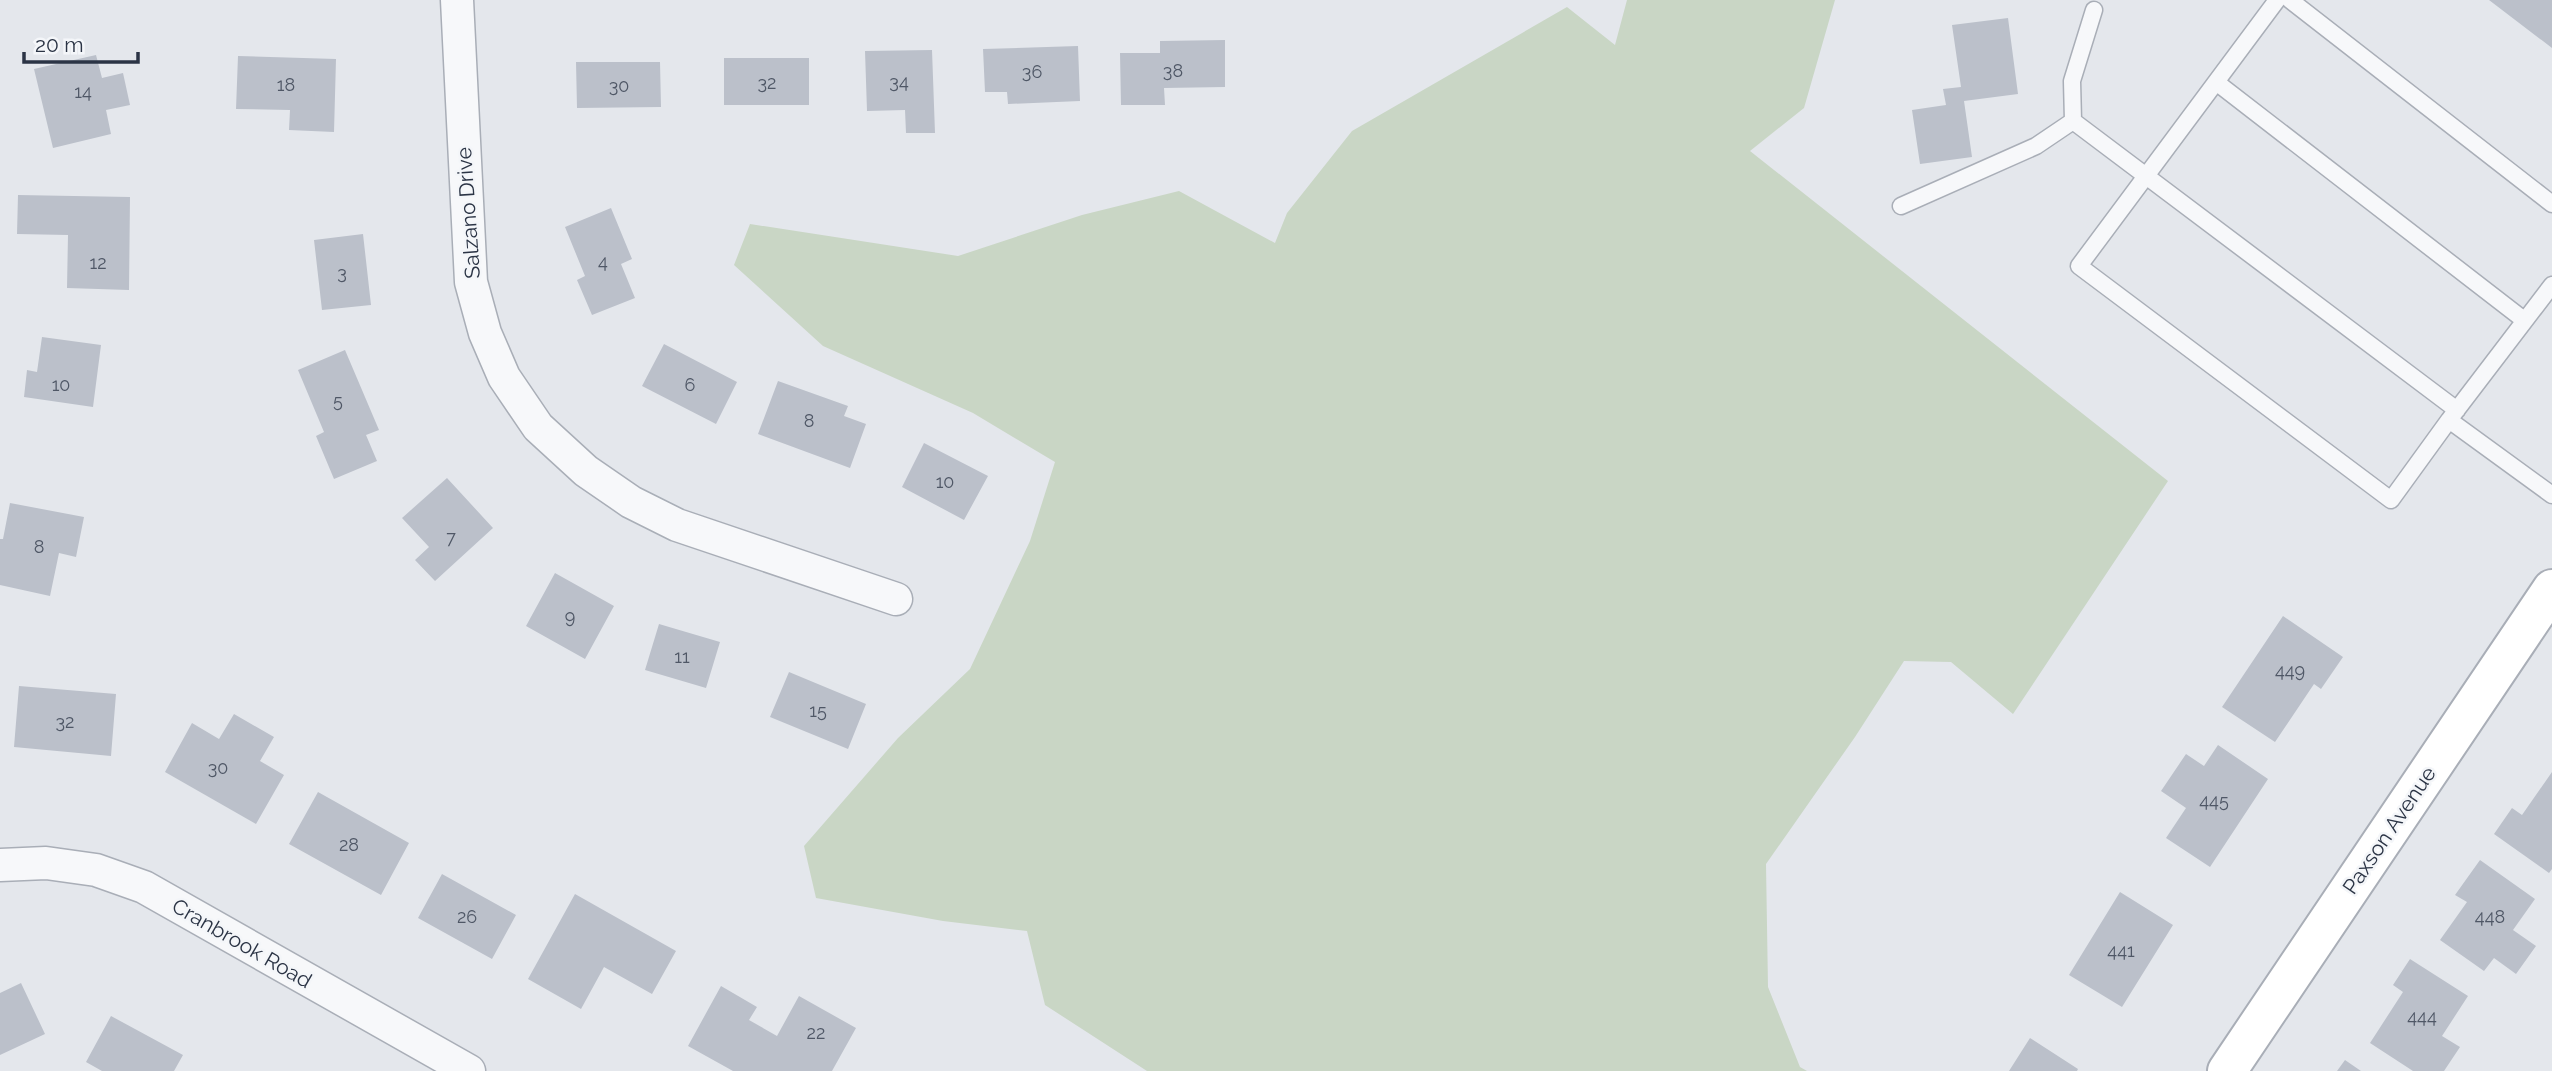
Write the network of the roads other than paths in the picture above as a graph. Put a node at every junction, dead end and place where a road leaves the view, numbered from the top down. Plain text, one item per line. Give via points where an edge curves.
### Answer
1 (457, 0) edge
2 (2277, 0) edge
3 (2290, 0) edge
4 (2094, 10) dead end
5 (2216, 82) junction
6 (2073, 121) junction
7 (2146, 177) junction
8 (2552, 204) edge
9 (1901, 206) dead end
10 (2552, 285) edge
11 (2524, 320) junction
12 (2453, 415) junction
13 (2552, 495) edge
14 (2552, 589) edge
15 (896, 599) dead end
16 (0, 865) edge
17 (469, 1071) edge
18 (2227, 1071) edge

1 - 15 street, Salzano Drive via 471,282 485,333 504,377 538,428 586,471 631,502 677,525
2 - 5 lane
3 - 8 lane
4 - 6 lane via 2072,81
5 - 7 lane
5 - 11 lane
6 - 7 lane
6 - 9 lane via 2036,146
7 - 12 lane
7 - 12 lane via 2079,266 2391,500
10 - 11 lane
11 - 12 lane
12 - 13 lane
14 - 18 street, Paxson Avenue
16 - 17 street, Cranbrook Road via 46,863 96,870 144,887

